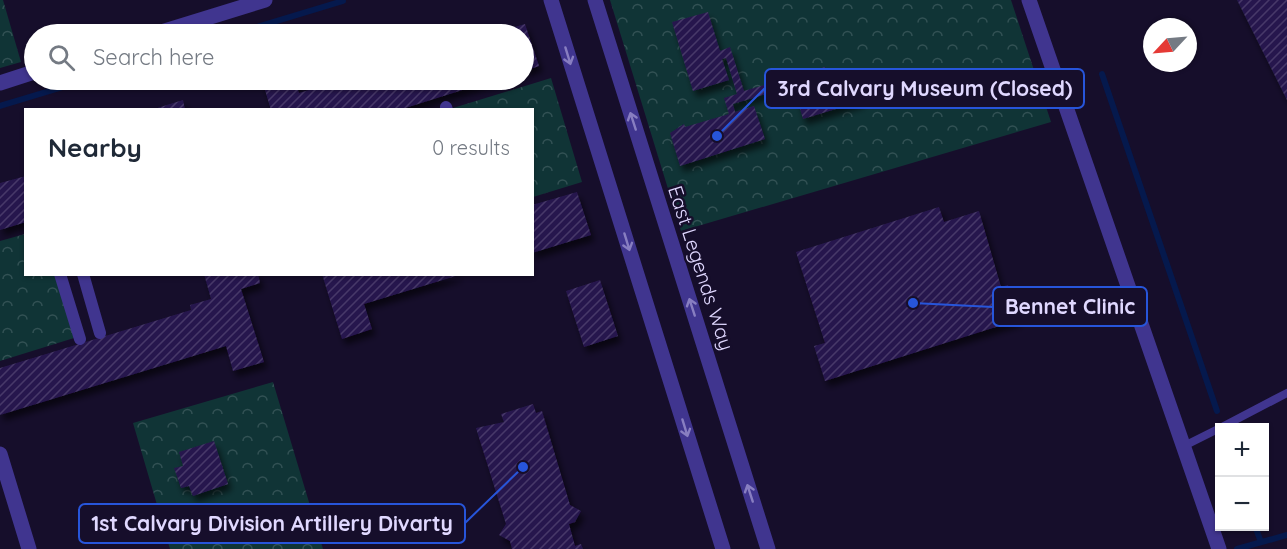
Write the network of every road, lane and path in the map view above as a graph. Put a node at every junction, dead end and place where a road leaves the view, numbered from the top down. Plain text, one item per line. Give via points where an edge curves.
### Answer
1 (265, 0) edge
2 (551, 0) edge
3 (595, 0) edge
4 (1029, 0) edge
5 (187, 24) edge
6 (24, 75) edge
7 (0, 82) edge
8 (61, 276) edge
9 (84, 276) edge
10 (100, 333) dead end
11 (80, 339) dead end
12 (1287, 393) edge
13 (1230, 423) edge
14 (1215, 430) edge
15 (1184, 446) junction
16 (0, 454) edge
17 (29, 549) edge
18 (723, 549) edge
19 (768, 549) edge
20 (1219, 549) edge

1 - 5 street
2 -> 18 street
19 -> 3 street, East Legends Way
4 - 15 street
6 - 7 street
8 - 11 street
9 - 10 street
12 - 13 lane
14 - 15 lane
15 - 20 street
16 - 17 street

